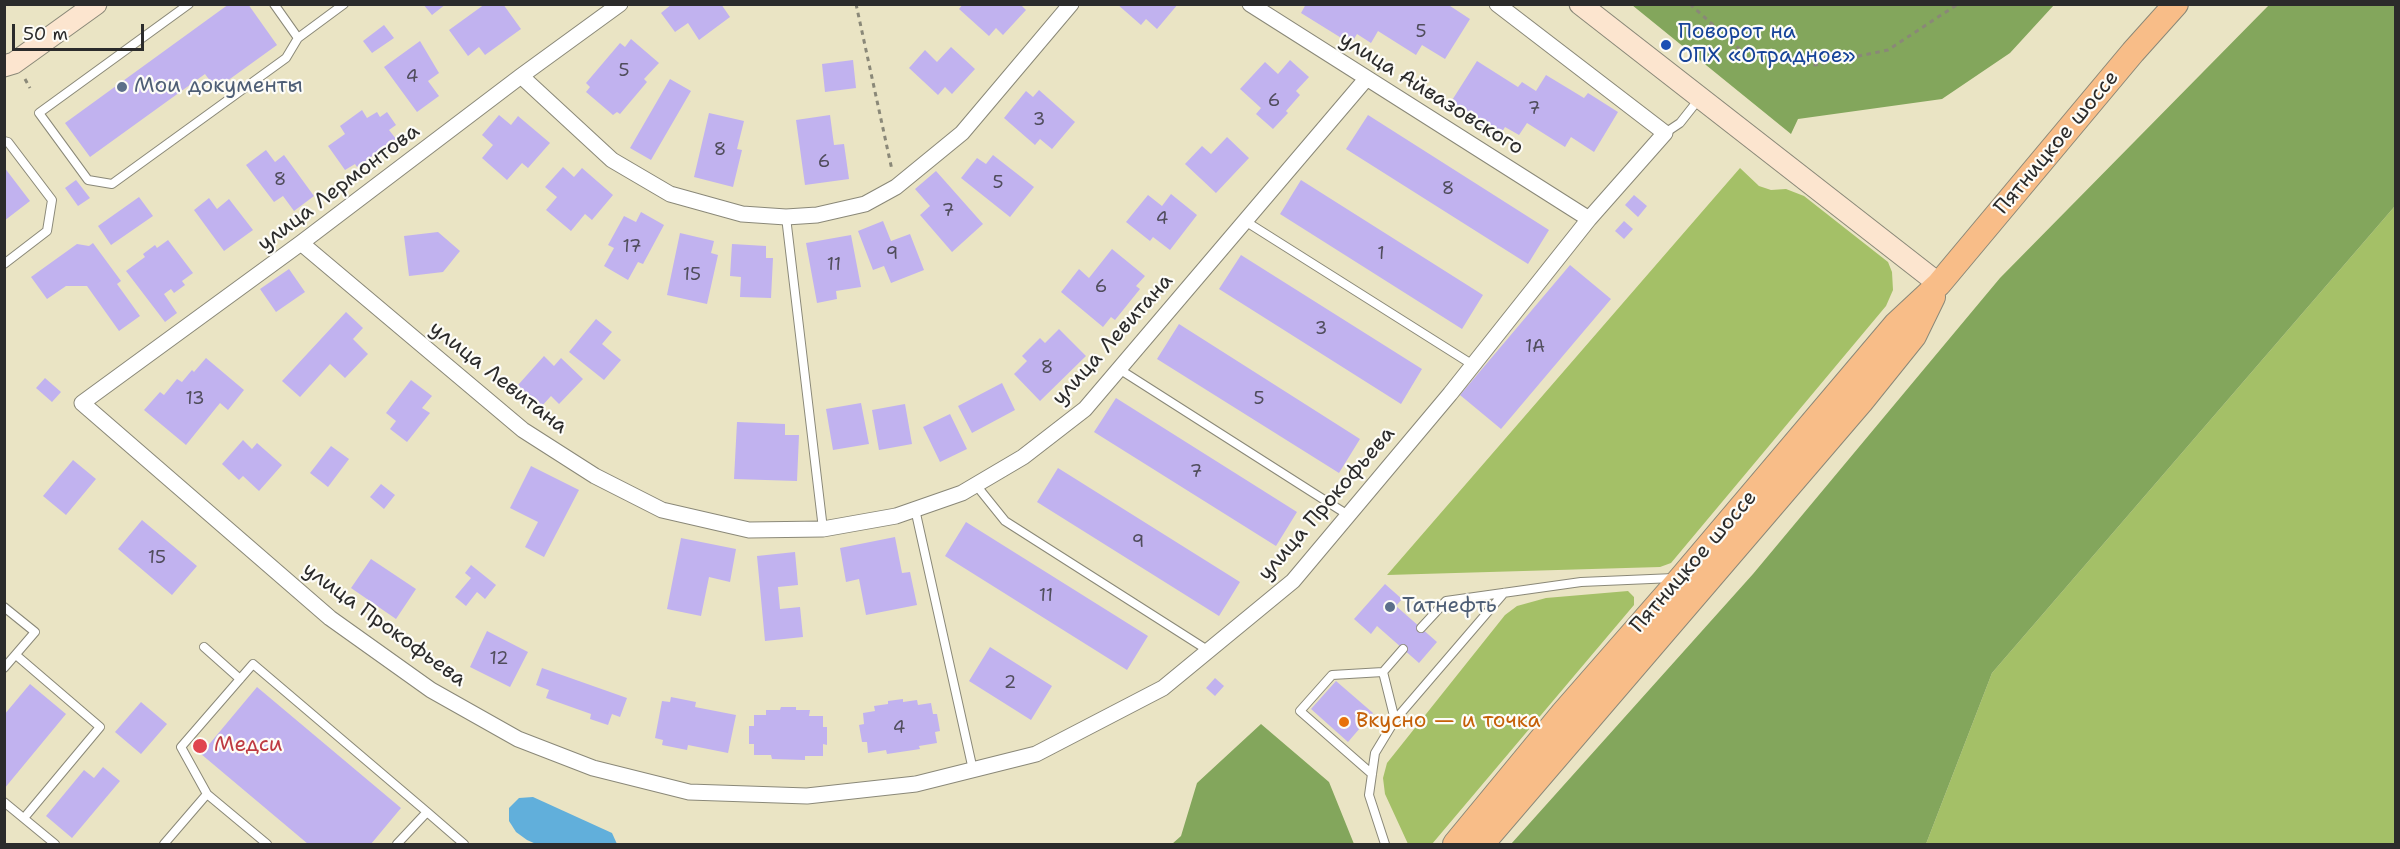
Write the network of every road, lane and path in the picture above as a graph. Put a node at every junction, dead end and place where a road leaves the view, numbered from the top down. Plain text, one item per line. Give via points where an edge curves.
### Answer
1 (96, 4) edge
2 (189, 4) edge
3 (274, 4) edge
4 (344, 4) edge
5 (620, 4) edge
6 (856, 4) edge
7 (1071, 4) edge
8 (1250, 4) edge
9 (1497, 4) edge
10 (1580, 4) edge
11 (1690, 4) edge
12 (1958, 4) edge
13 (2176, 4) edge
14 (298, 38) junction
15 (13, 71) edge
16 (521, 76) junction
17 (1366, 79) junction
18 (30, 88) dead end
19 (1700, 98) junction
20 (1665, 134) junction
21 (4, 141) edge
22 (896, 187) junction
23 (786, 217) junction
24 (1589, 219) junction
25 (1245, 221) junction
26 (302, 243) junction
27 (4, 264) edge
28 (1939, 284) junction
29 (1473, 365) junction
30 (1119, 369) junction
31 (82, 403) joint
32 (976, 485) junction
33 (915, 509) junction
34 (1348, 515) junction
35 (823, 529) junction
36 (1681, 578) junction
37 (1504, 593) junction
38 (4, 607) edge
39 (1422, 628) dead end
40 (204, 647) dead end
41 (1403, 649) dead end
42 (1209, 651) junction
43 (15, 655) junction
44 (4, 668) edge
45 (1383, 672) junction
46 (240, 678) junction
47 (1395, 720) junction
48 (973, 770) junction
49 (1372, 774) junction
50 (207, 794) junction
51 (4, 802) edge
52 (427, 812) junction
53 (24, 818) junction
54 (55, 844) edge
55 (164, 844) edge
56 (267, 844) edge
57 (397, 844) edge
58 (464, 844) edge
59 (1385, 844) edge
60 (1455, 844) edge
61 (1482, 844) edge

1 - 15 street via 14,63
2 - 14 lane via 39,113 87,180 112,184 286,58
3 - 14 lane
4 - 14 lane
5 - 16 street, улица Лермонтова
6 - 22 path
7 - 22 street via 962,133
8 - 17 street, улица Айвазовского
9 - 20 street
10 - 19 street
11 - 12 path via 1746,55 1815,65 1888,50
13 - 28 main road, Пятницкое шоссе
15 - 18 path
16 - 23 street via 612,160 670,194 742,214
16 - 26 street, улица Лермонтова
17 - 24 street, улица Айвазовского
17 - 25 street, улица Левитана
19 - 20 lane via 1680,123
19 - 28 street
20 - 24 street, улица Прокофьева
21 - 27 lane via 8,141 52,200 47,231
22 - 23 street via 865,204 817,215
23 - 35 lane
24 - 29 street, улица Прокофьева
25 - 29 lane
25 - 30 street, улица Левитана
26 - 31 street, улица Лермонтова
26 - 35 street, улица Левитана via 523,430 595,476 662,510 749,530
28 - 36 main road, Пятницкое шоссе via 1896,324
28 - 61 main road, Пятницкое шоссе via 1914,336 1881,377
29 - 34 street, улица Прокофьева
30 - 32 street, улица Левитана via 1085,409 1023,457
30 - 34 lane
31 - 48 street, улица Прокофьева via 330,618 431,690 518,739 593,768 689,792 807,796 916,784
32 - 33 street, улица Левитана via 962,494
32 - 42 lane via 1005,521
33 - 35 street, улица Левитана
33 - 48 lane
34 - 42 street, улица Прокофьева via 1293,581
36 - 37 lane via 1581,582
36 - 60 main road, Пятницкое шоссе
37 - 39 lane via 1446,601
37 - 47 lane
38 - 43 lane via 35,632
40 - 46 lane
41 - 45 lane
42 - 48 street, улица Прокофьева via 1163,688 1036,754
43 - 44 lane
43 - 53 lane via 100,727
45 - 47 lane
45 - 49 lane via 1332,675 1300,711
46 - 50 lane via 181,747
46 - 52 lane via 253,664
47 - 49 lane via 1375,753
49 - 59 lane via 1369,795
50 - 55 lane
50 - 56 lane
51 - 53 lane
52 - 57 lane
52 - 58 lane
53 - 54 lane

